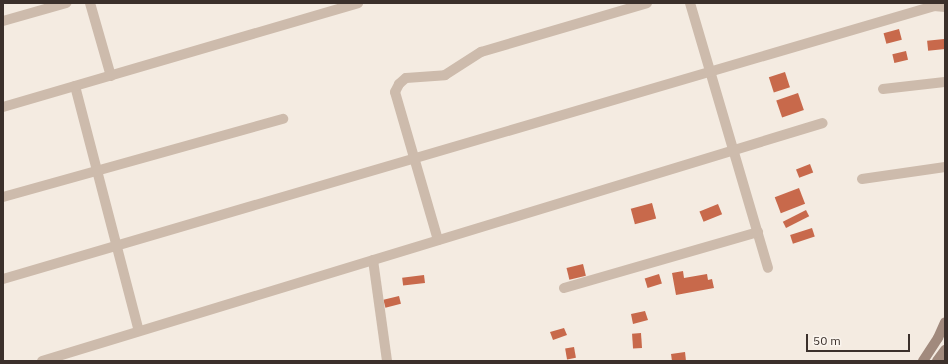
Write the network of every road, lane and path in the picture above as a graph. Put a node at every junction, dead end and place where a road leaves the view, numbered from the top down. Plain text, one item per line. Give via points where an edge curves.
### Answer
1 (66, 3) edge
2 (90, 3) edge
3 (358, 3) edge
4 (647, 3) edge
5 (690, 3) edge
6 (945, 6) edge
7 (3, 21) edge
8 (710, 72) junction
9 (111, 76) junction
10 (945, 82) edge
11 (75, 86) junction
12 (883, 89) dead end
13 (3, 107) edge
14 (283, 119) dead end
15 (823, 123) dead end
16 (734, 150) junction
17 (414, 159) junction
18 (945, 167) edge
19 (97, 171) junction
20 (862, 179) dead end
21 (3, 197) edge
22 (758, 232) junction
23 (438, 240) junction
24 (117, 246) junction
25 (373, 260) junction
26 (768, 268) dead end
27 (3, 279) edge
28 (564, 288) dead end
29 (945, 322) edge
30 (139, 332) junction
31 (934, 344) junction
32 (945, 349) edge
33 (42, 361) edge
34 (387, 361) edge
35 (923, 361) edge
36 (938, 361) edge

1 - 7 street
2 - 9 street
3 - 9 street
4 - 17 street via 481,52 445,75 406,78 398,84 395,92
5 - 8 street
6 - 8 street via 934,6
8 - 16 street
8 - 17 street
9 - 11 street
10 - 12 street
11 - 13 street
11 - 19 street
14 - 19 street
15 - 16 street
16 - 22 street
16 - 23 street
17 - 23 street
17 - 24 street
18 - 20 street
19 - 21 street
19 - 24 street
22 - 26 street
22 - 28 street
23 - 25 street
24 - 27 street
24 - 30 street
25 - 30 street
25 - 34 street
29 - 31 main road
30 - 33 street
31 - 32 street
31 - 35 main road
32 - 36 main road

